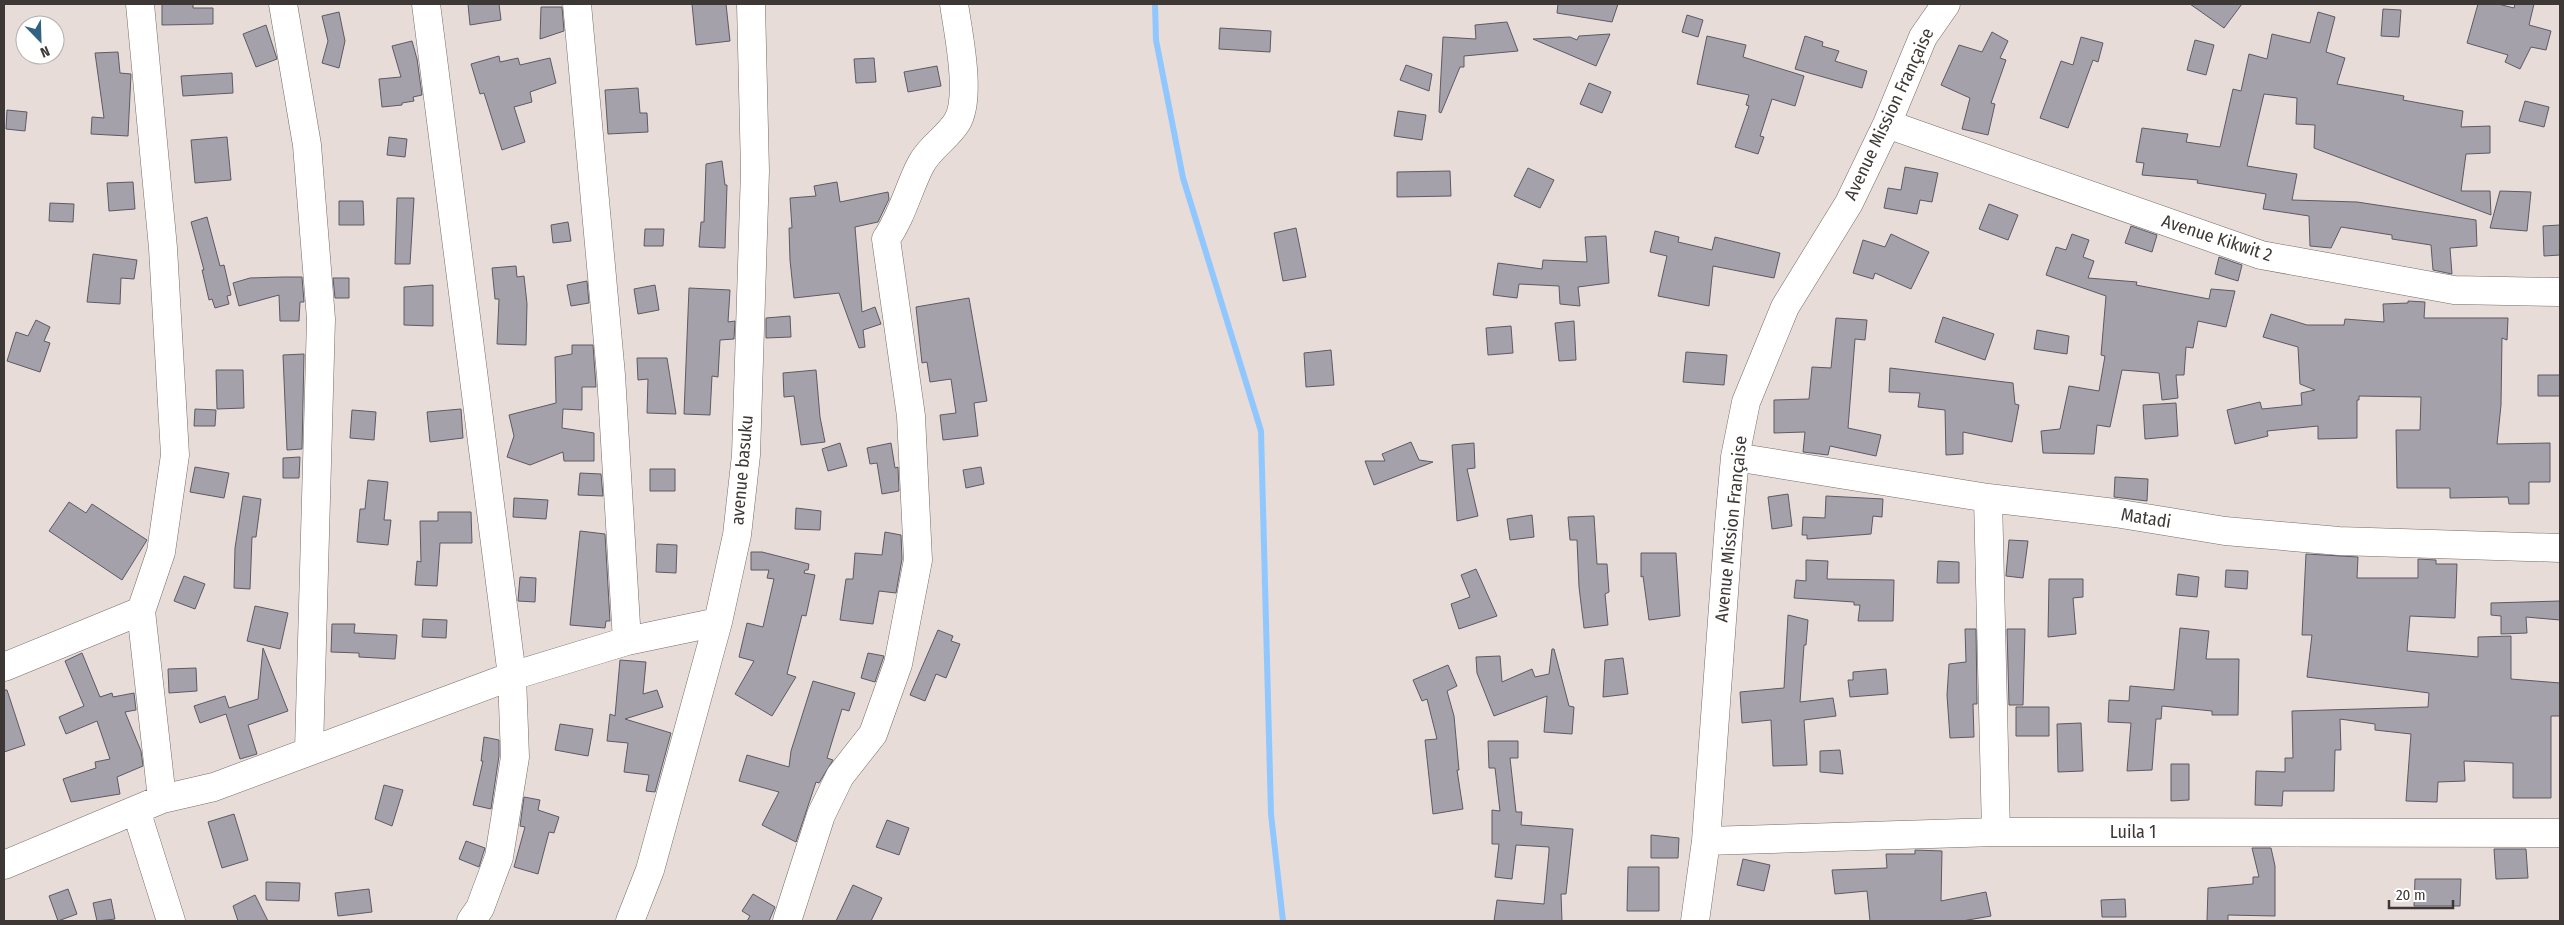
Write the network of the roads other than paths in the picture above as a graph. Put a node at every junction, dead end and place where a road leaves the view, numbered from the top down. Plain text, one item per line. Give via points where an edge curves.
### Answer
1 (140, 4) edge
2 (283, 4) edge
3 (426, 4) edge
4 (576, 4) edge
5 (751, 4) edge
6 (954, 4) edge
7 (1946, 4) edge
8 (1887, 124) junction
9 (2560, 292) edge
10 (1736, 457) junction
11 (1988, 498) junction
12 (2560, 548) edge
13 (141, 611) junction
14 (718, 622) junction
15 (627, 641) junction
16 (4, 667) edge
17 (512, 676) junction
18 (310, 750) junction
19 (162, 799) junction
20 (136, 810) junction
21 (1996, 832) junction
22 (2560, 833) edge
23 (1706, 840) junction
24 (4, 865) edge
25 (171, 921) edge
26 (471, 921) edge
27 (630, 921) edge
28 (787, 921) edge
29 (1695, 921) edge

1 - 13 street via 163,248 175,455 161,552
2 - 18 street via 307,145 321,319
3 - 17 street
4 - 15 street via 611,375
5 - 14 street, avenue basuku via 755,171 746,455 737,535
6 - 28 street via 964,102 959,119 949,134 921,164 897,224 886,239 911,416 918,560 898,664 873,734 840,776 821,815
7 - 8 street, Avenue Mission Française via 1923,37
8 - 9 street, Avenue Kikwit 2 via 2261,255 2454,290
8 - 10 street, Avenue Mission Française via 1849,203 1785,306 1748,396
10 - 11 street, Matadi
10 - 23 street, Avenue Mission Française
11 - 12 street, Matadi via 2115,513 2225,532 2339,541
11 - 21 street
13 - 16 street
13 - 19 street
14 - 15 street
14 - 27 street, avenue basuku via 650,870
15 - 17 street
17 - 18 street
17 - 26 street via 515,757 500,848 480,908
18 - 19 street via 214,787
19 - 20 street
20 - 24 street
20 - 25 street
21 - 22 street, Luila 1
21 - 23 street, Luila 1
23 - 29 street, Avenue Mission Française

